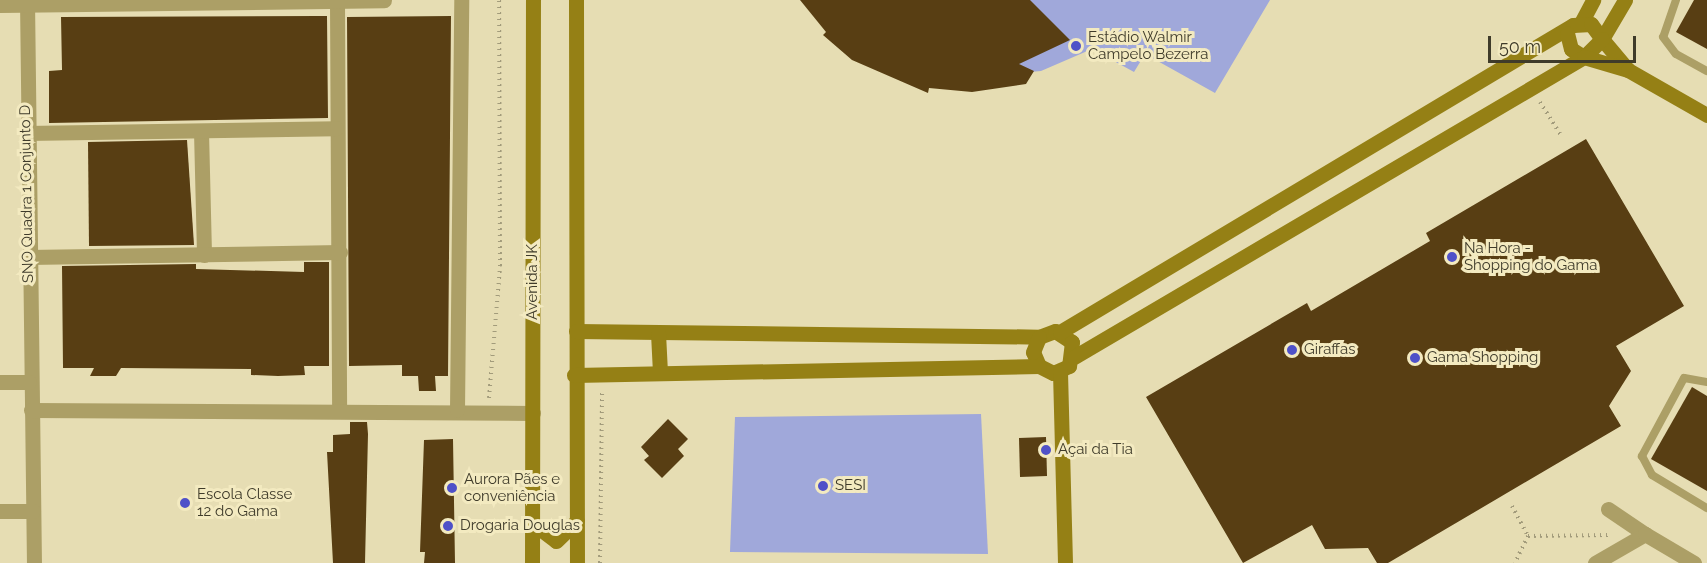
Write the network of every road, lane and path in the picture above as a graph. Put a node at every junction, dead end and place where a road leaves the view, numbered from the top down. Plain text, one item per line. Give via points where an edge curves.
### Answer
1 (384, 0) edge
2 (461, 0) edge
3 (499, 0) edge
4 (533, 0) edge
5 (576, 0) edge
6 (1593, 0) edge
7 (1625, 0) edge
8 (1676, 0) edge
9 (177, 2) edge
10 (337, 2) junction
11 (27, 3) edge
12 (0, 5) edge
13 (1582, 21) junction
14 (1567, 33) junction
15 (1602, 39) junction
16 (1584, 57) junction
17 (1628, 70) junction
18 (1707, 71) edge
19 (1532, 89) junction
20 (1707, 115) edge
21 (336, 128) junction
22 (201, 131) junction
23 (26, 133) junction
24 (1562, 137) dead end
25 (340, 252) junction
26 (204, 255) junction
27 (28, 256) junction
28 (576, 331) junction
29 (1060, 332) junction
30 (658, 333) junction
31 (1039, 337) junction
32 (1074, 357) junction
33 (1039, 366) junction
34 (1060, 372) junction
35 (660, 373) junction
36 (602, 374) junction
37 (574, 375) junction
38 (0, 382) edge
39 (29, 382) junction
40 (1707, 382) edge
41 (31, 410) junction
42 (339, 410) junction
43 (457, 410) junction
44 (488, 411) junction
45 (533, 413) junction
46 (1512, 506) dead end
47 (1707, 508) edge
48 (1608, 509) dead end
49 (0, 511) edge
50 (33, 511) junction
51 (577, 521) junction
52 (535, 525) junction
53 (1645, 534) junction
54 (1528, 536) junction
55 (34, 563) edge
56 (532, 563) edge
57 (577, 563) edge
58 (600, 563) edge
59 (1065, 563) edge
60 (1515, 563) edge
61 (1595, 563) edge
62 (1694, 563) edge

1 - 10 street
2 - 43 street
3 - 44 path via 500,266
4 - 45 street, Avenida JK
5 - 28 street
6 - 13 street
7 - 15 street
8 - 18 lane via 1663,37 1676,54
9 - 10 street
9 - 11 street
10 - 21 street
11 - 12 street
11 - 23 street, SNO Quadra 1 Conjunto D
13 - 14 street
13 - 15 street
14 - 16 street via 1571,49
14 - 29 street
15 - 16 street
15 - 17 street
16 - 17 street
16 - 19 street
17 - 20 street
19 - 24 path
19 - 32 street
21 - 22 street
21 - 25 street
22 - 23 street
22 - 26 street
23 - 27 street, SNO Quadra 1 Conjunto D
25 - 26 street
25 - 42 street
26 - 27 street
27 - 39 street, SNO Quadra 1 Conjunto D
28 - 30 street
28 - 37 street
29 - 31 street
29 - 32 street via 1072,342
30 - 31 street
30 - 35 street
31 - 33 street via 1033,352
32 - 34 street
33 - 34 street
33 - 35 street
34 - 59 street
35 - 36 street
36 - 37 street
36 - 58 path
37 - 51 street
38 - 39 street
39 - 41 street, SNO Quadra 1 Conjunto D
40 - 47 lane via 1684,378 1642,456 1652,475
41 - 42 street
41 - 50 street, SNO Quadra 1 Conjunto D
42 - 43 street
43 - 44 street
44 - 45 street
45 - 52 street, Avenida JK
46 - 54 path
48 - 53 street
49 - 50 street
50 - 55 street, SNO Quadra 1 Conjunto D
51 - 52 street via 556,541
51 - 57 street
52 - 56 street, Avenida JK
53 - 54 path
53 - 61 street
53 - 62 street
54 - 60 path

